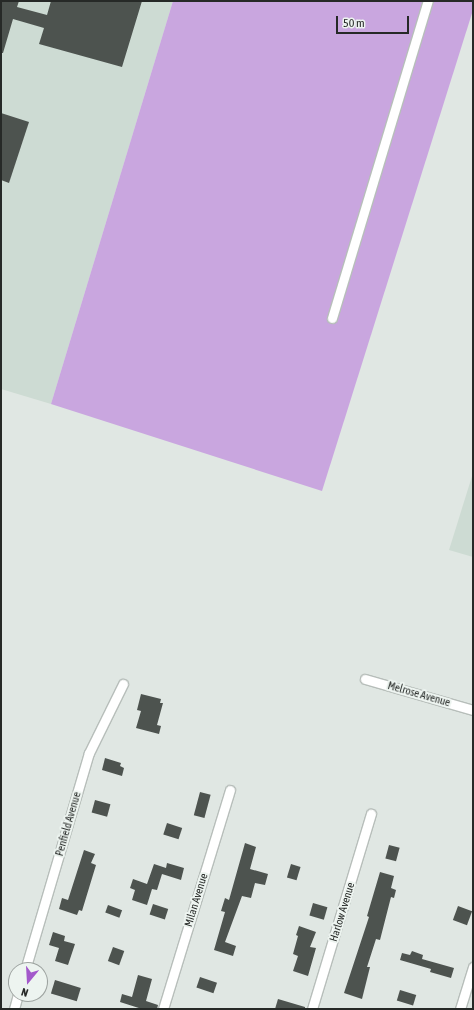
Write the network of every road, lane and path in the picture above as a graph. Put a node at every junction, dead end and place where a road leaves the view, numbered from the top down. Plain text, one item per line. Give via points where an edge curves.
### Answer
1 (428, 1) edge
2 (332, 318) dead end
3 (365, 679) dead end
4 (123, 684) dead end
5 (473, 710) edge
6 (230, 790) dead end
7 (371, 814) dead end
8 (27, 962) edge
9 (473, 966) edge
10 (163, 1009) edge
11 (312, 1009) edge
12 (460, 1009) edge

1 - 2 street
3 - 5 street, Melrose Avenue
4 - 8 street, Penfield Avenue via 89,753
6 - 10 street, Milan Avenue
7 - 11 street, Harlow Avenue
9 - 12 street

